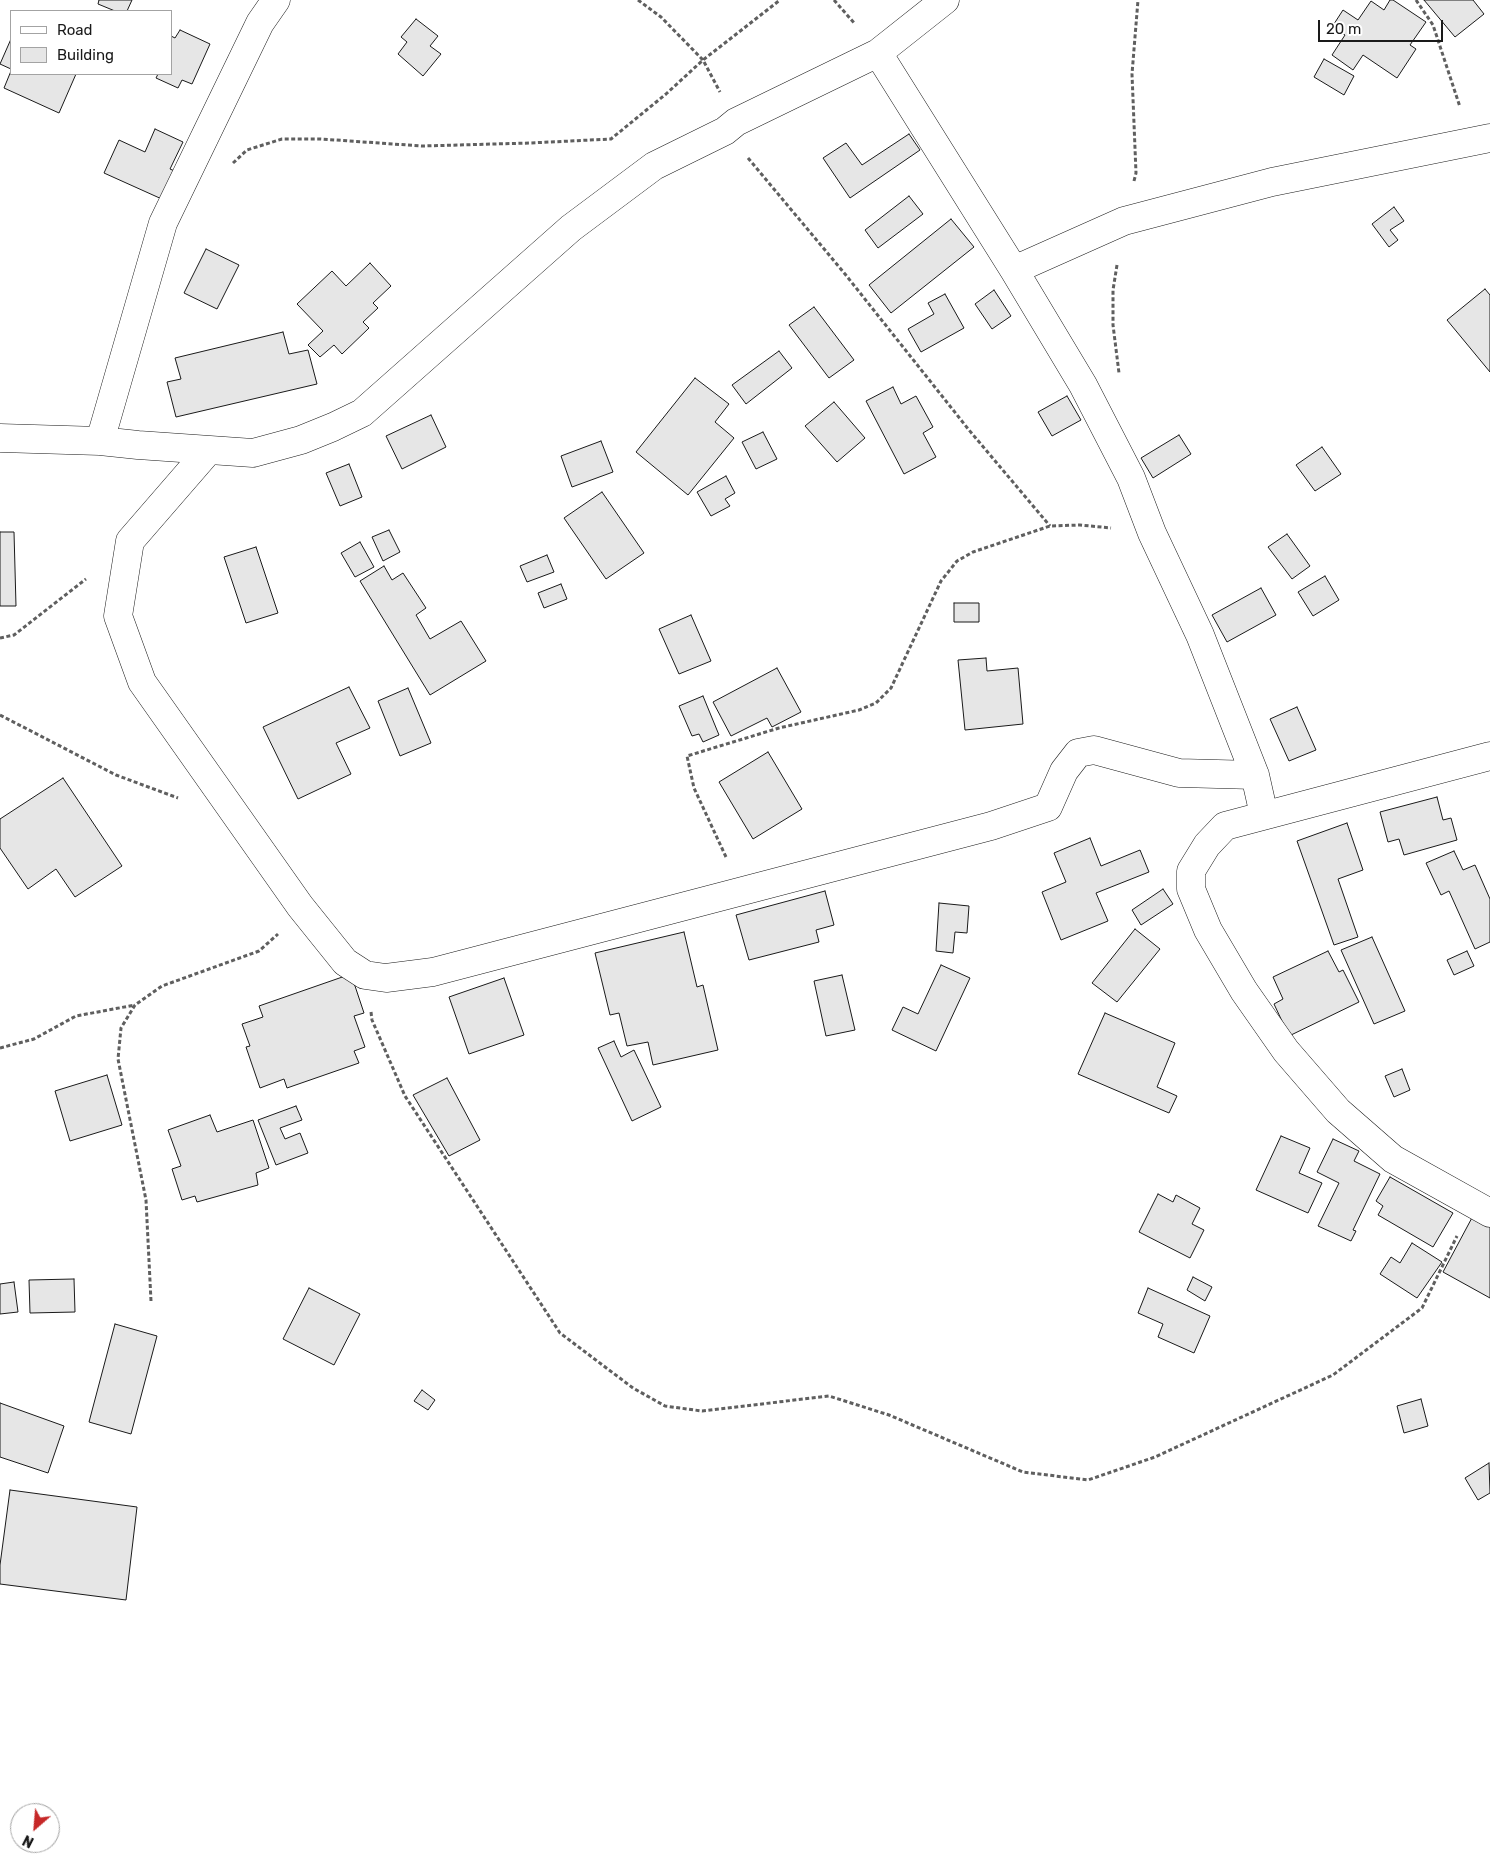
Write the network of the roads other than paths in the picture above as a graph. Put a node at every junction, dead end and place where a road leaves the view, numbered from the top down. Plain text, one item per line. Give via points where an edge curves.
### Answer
1 (276, 0) edge
2 (945, 0) edge
3 (878, 53) junction
4 (1481, 140) edge
5 (1014, 270) junction
6 (0, 438) edge
7 (100, 440) junction
8 (208, 451) junction
9 (1490, 756) edge
10 (1255, 775) junction
11 (1264, 815) junction
12 (1481, 1209) edge

1 - 7 street via 260,23 163,223
2 - 3 street
3 - 5 street
3 - 8 street via 654,166 572,228 362,413 301,440 253,453
4 - 5 street via 1272,182 1124,221
5 - 10 street via 1083,385 1131,478 1152,533 1200,635
6 - 7 street
7 - 8 street
8 - 10 street via 130,541 118,616 142,682 300,906 345,962 365,975 386,978 433,972 991,826 1048,807 1064,771 1078,753 1094,750 1179,773
9 - 11 street
10 - 11 street
11 - 12 street via 1225,826 1207,845 1191,871 1191,889 1208,930 1244,991 1286,1051 1338,1111 1393,1159

